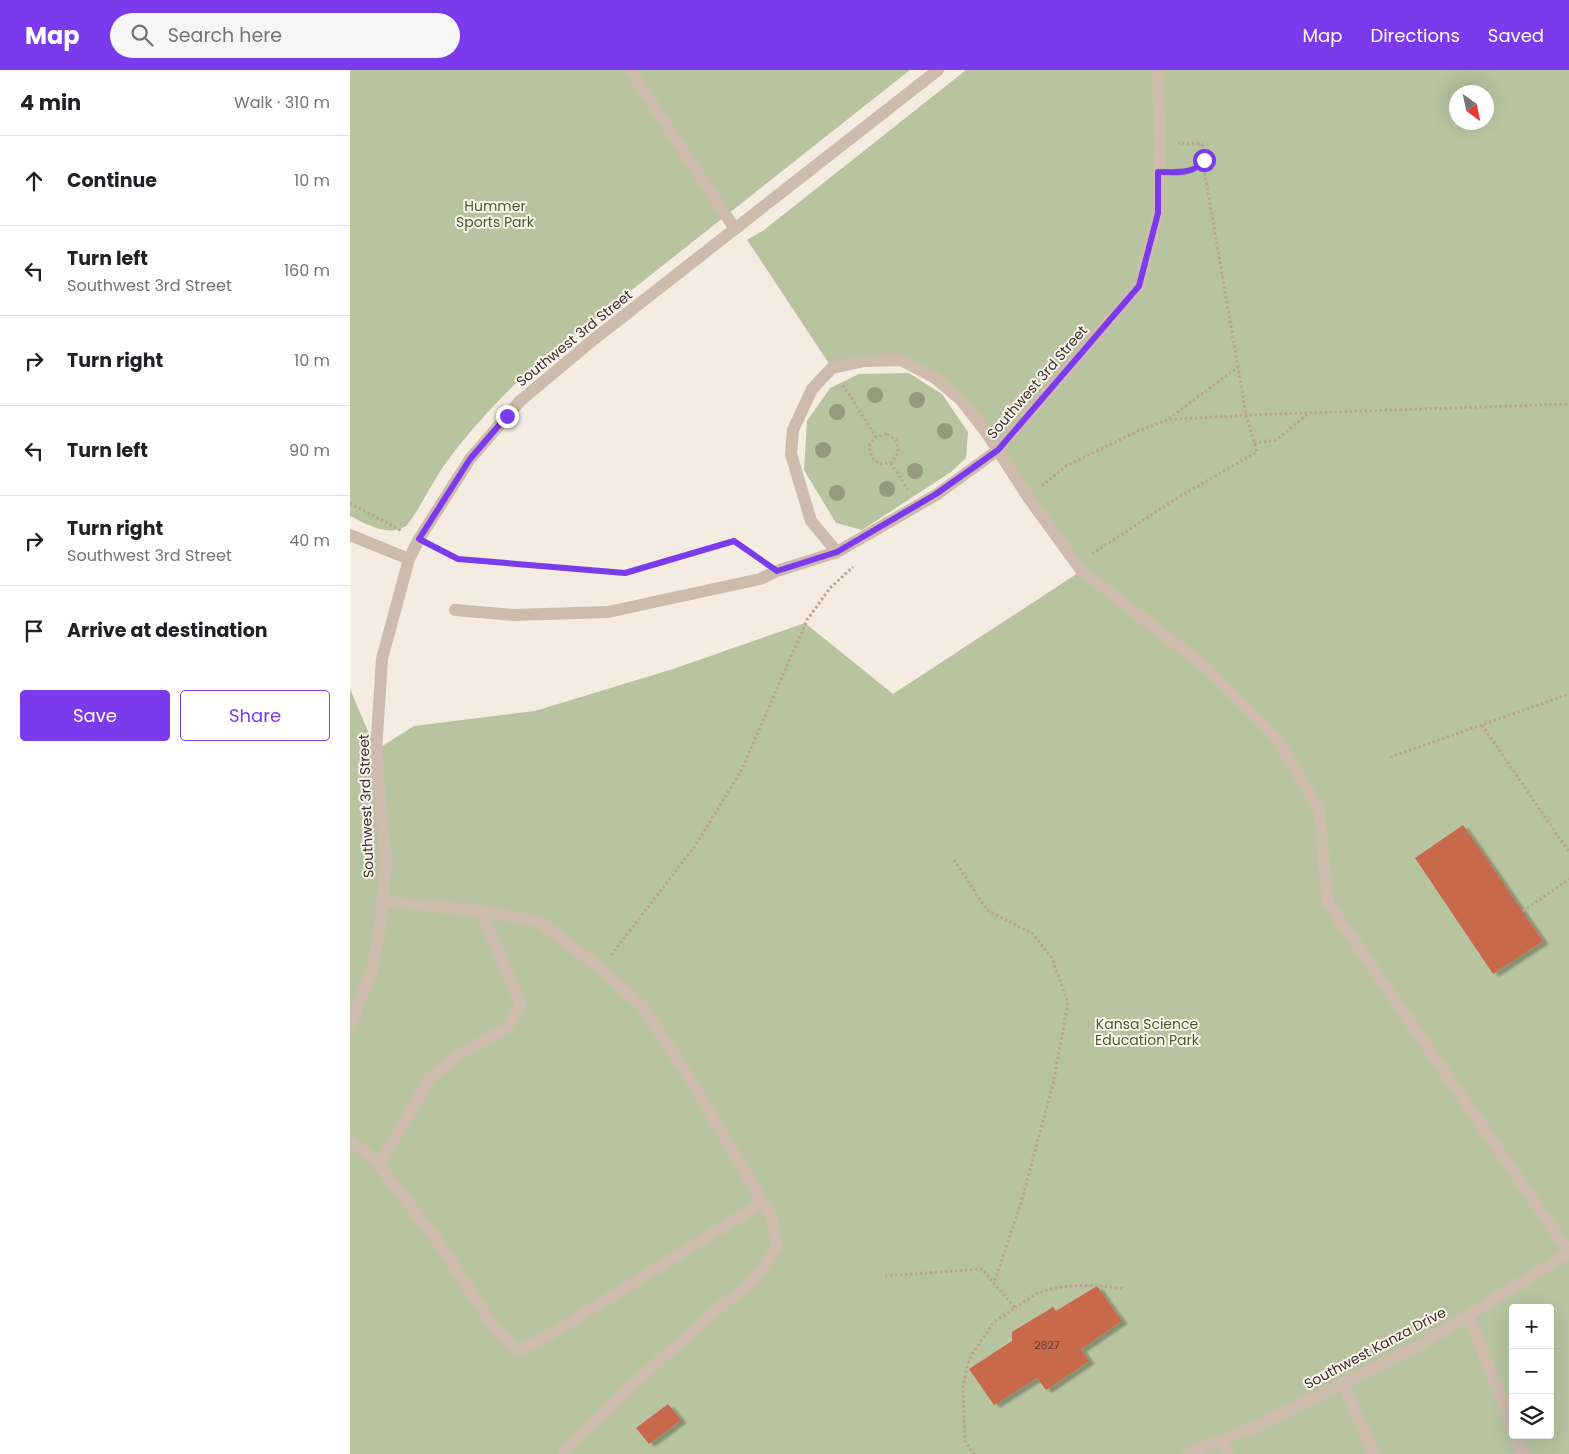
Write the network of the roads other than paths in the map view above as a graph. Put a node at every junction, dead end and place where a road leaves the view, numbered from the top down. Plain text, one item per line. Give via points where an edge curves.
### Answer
1 (630, 70) edge
2 (938, 70) edge
3 (1158, 70) edge
4 (735, 229) junction
5 (998, 450) junction
6 (350, 535) edge
7 (837, 552) junction
8 (409, 559) junction
9 (455, 610) dead end
10 (382, 902) junction
11 (482, 911) junction
12 (350, 1026) edge
13 (350, 1140) edge
14 (379, 1165) junction
15 (763, 1202) junction
16 (1569, 1252) edge
17 (1468, 1315) junction
18 (1344, 1383) junction
19 (1509, 1418) edge
20 (1517, 1439) edge
21 (1221, 1441) junction
22 (563, 1454) edge
23 (1187, 1454) edge
24 (1228, 1454) edge
25 (1374, 1454) edge
26 (1523, 1454) edge

1 - 4 street
2 - 4 street, Southwest 3rd Street
3 - 5 street, Southwest 3rd Street via 1158,213 1139,286
4 - 8 street, Southwest 3rd Street via 520,401 470,459
5 - 7 street, Southwest 3rd Street via 936,494
5 - 7 street via 961,400 936,378 901,360 865,361 832,368 812,389 801,410 793,430 791,454 811,521
5 - 16 street via 1081,570 1209,670 1276,737 1319,808 1328,904
6 - 8 street
7 - 9 street, Southwest 3rd Street via 760,579 608,612 514,615
8 - 10 street, Southwest 3rd Street via 382,659 376,751 386,858
10 - 11 street
10 - 12 street, Southwest 3rd Street via 372,970
11 - 14 street via 521,1005 507,1028 458,1054 430,1078
11 - 15 street via 540,922 600,968 643,1007
13 - 14 street
14 - 15 street via 442,1247 496,1330 518,1351 551,1334
15 - 22 street via 772,1218 777,1247 758,1275 652,1367
16 - 17 street, Southwest Kanza Drive
17 - 18 street, Southwest Kanza Drive via 1425,1342
17 - 19 street
18 - 21 street, Southwest Kanza Drive
18 - 25 street
20 - 26 street
21 - 23 street, Southwest Kanza Drive
21 - 24 street

